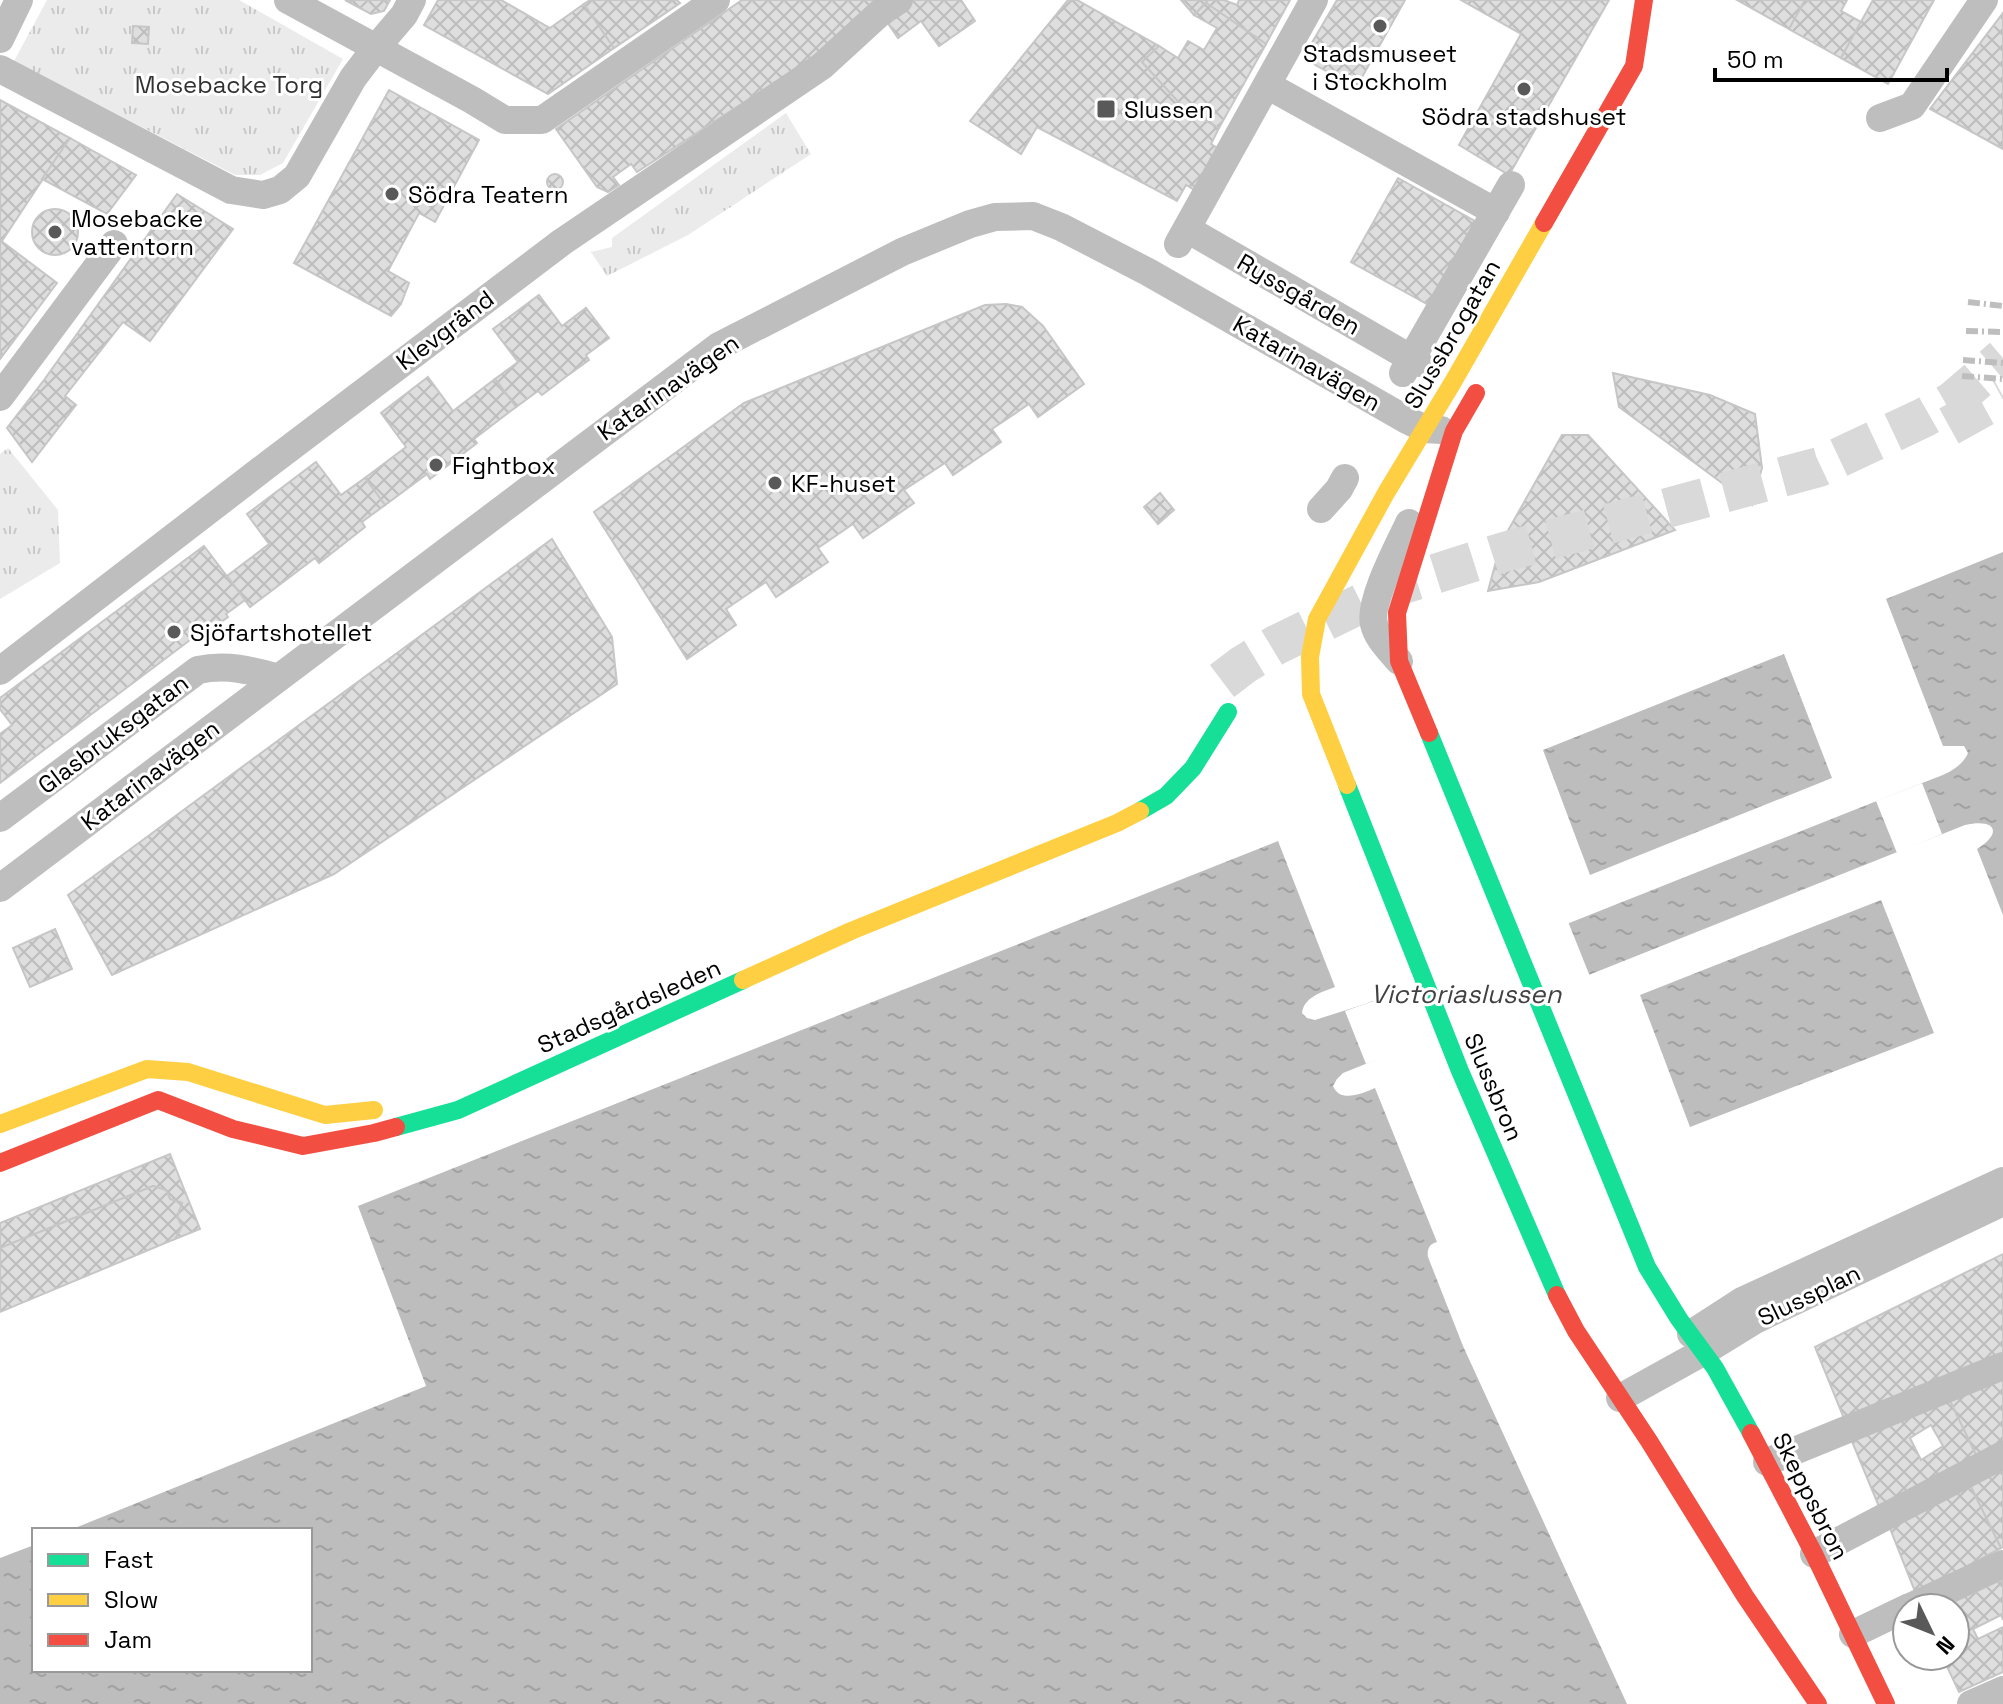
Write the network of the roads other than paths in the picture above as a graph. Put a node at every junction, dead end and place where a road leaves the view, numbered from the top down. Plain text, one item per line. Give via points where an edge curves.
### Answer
1 (19, 0) edge
2 (288, 0) edge
3 (412, 0) edge
4 (716, 0) edge
5 (899, 0) edge
6 (1314, 0) edge
7 (1644, 0) edge
8 (1984, 0) edge
9 (0, 39) edge
10 (375, 49) junction
11 (0, 69) edge
12 (1267, 85) junction
13 (1880, 118) dead end
14 (1511, 185) dead end
15 (1496, 212) junction
16 (114, 244) dead end
17 (1483, 382) dead end
18 (0, 397) edge
19 (1425, 429) junction
20 (1454, 431) junction
21 (1399, 661) junction
22 (0, 671) edge
23 (278, 678) junction
24 (1311, 694) joint
25 (1228, 712) dead end
26 (0, 818) edge
27 (1052, 830) dead end
28 (0, 888) edge
29 (466, 1087) dead end
30 (388, 1107) dead end
31 (0, 1124) edge
32 (0, 1163) edge
33 (2003, 1181) edge
34 (2003, 1202) edge
35 (1691, 1335) junction
36 (2003, 1366) edge
37 (1620, 1398) junction
38 (2003, 1455) edge
39 (1767, 1462) junction
40 (1814, 1554) junction
41 (2003, 1564) edge
42 (1943, 1592) edge
43 (1891, 1616) edge
44 (1853, 1634) junction
45 (2003, 1690) edge
46 (1818, 1704) edge
47 (1886, 1704) edge
48 (1971, 1704) edge

1 - 9 street
2 - 10 street
3 - 10 street
4 - 10 street via 542,120 505,120
5 - 22 street, Klevgränd via 822,66 562,242
6 - 12 street, Ryssgården
7 - 19 street, Slussbrogatan via 1634,66
8 - 13 street via 1912,106
10 - 11 street via 297,176 263,195 231,190
12 - 15 street via 1392,148
12 - 15 street, Ryssgården via 1183,237 1411,365
14 - 15 street, Ryssgården
16 - 18 street
17 - 20 street, Slussbrogatan
19 - 20 street, Katarinavägen
19 - 21 street via 1426,467 1415,508 1376,595 1373,623
19 - 23 street, Katarinavägen via 1061,227 1033,216 995,217 902,252 719,346
19 - 24 street, Slussbrogatan via 1317,619
20 - 21 street, Slussbrogatan via 1397,613
21 - 35 street via 1647,1267
23 - 26 street, Glasbruksgatan via 246,668 198,670
23 - 28 street, Katarinavägen
24 - 37 street, Slussbron via 1460,1071 1561,1303
25 - 32 street, Stadsgårdsleden via 1193,768 1166,796 1117,823 851,931 458,1110 303,1146 233,1129 158,1100
27 - 29 street, Stadsgårdsleden
30 - 31 street via 325,1115 188,1072 147,1069
33 - 35 street, Slussplan via 1742,1301
34 - 35 street, Slussplan via 1755,1320
35 - 37 street, Slussplan
35 - 39 street, Skeppsbron
36 - 39 street
37 - 46 street
38 - 40 street
39 - 40 street, Skeppsbron
40 - 44 street, Skeppsbron
41 - 42 street
43 - 44 street
44 - 47 street, Skeppsbron
45 - 48 street

